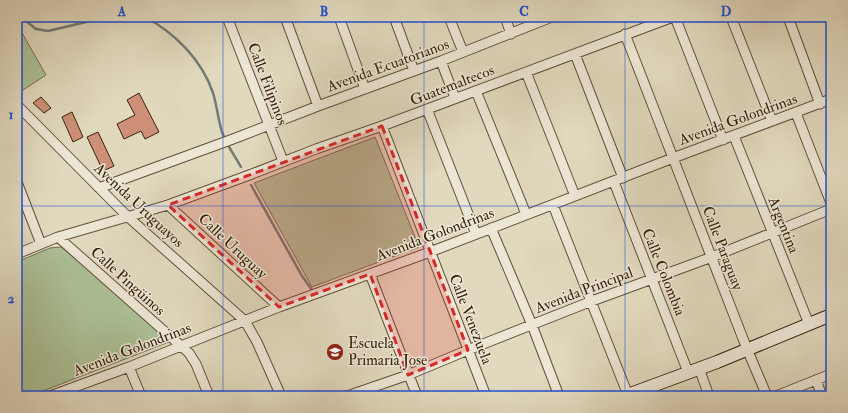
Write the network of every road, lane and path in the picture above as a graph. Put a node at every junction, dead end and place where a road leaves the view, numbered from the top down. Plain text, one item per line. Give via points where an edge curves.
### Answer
1 (227, 17) edge
2 (285, 17) edge
3 (339, 17) edge
4 (394, 17) edge
5 (449, 17) edge
6 (505, 17) edge
7 (552, 17) edge
8 (674, 17) edge
9 (731, 17) edge
10 (788, 17) edge
11 (511, 34) junction
12 (625, 34) junction
13 (463, 52) junction
14 (575, 54) junction
15 (441, 61) junction
16 (414, 71) junction
17 (526, 72) junction
18 (365, 89) junction
19 (476, 91) junction
20 (455, 98) junction
21 (831, 100) edge
22 (820, 104) junction
23 (17, 105) edge
24 (318, 106) junction
25 (426, 109) junction
26 (796, 113) junction
27 (772, 121) junction
28 (270, 125) junction
29 (382, 126) junction
30 (734, 136) junction
31 (723, 140) junction
32 (673, 158) junction
33 (283, 161) junction
34 (623, 178) junction
35 (17, 182) edge
36 (614, 182) junction
37 (98, 188) junction
38 (575, 196) junction
39 (831, 204) edge
40 (168, 205) junction
41 (553, 205) junction
42 (831, 209) edge
43 (526, 214) junction
44 (127, 216) junction
45 (491, 228) junction
46 (476, 234) junction
47 (772, 234) junction
48 (58, 237) junction
49 (41, 244) junction
50 (430, 252) junction
51 (17, 254) edge
52 (712, 257) junction
53 (370, 274) junction
54 (652, 278) junction
55 (592, 301) junction
56 (279, 307) junction
57 (831, 315) edge
58 (245, 321) junction
59 (809, 324) junction
60 (532, 325) junction
61 (181, 346) junction
62 (747, 349) junction
63 (468, 350) junction
64 (129, 367) junction
65 (694, 370) junction
66 (831, 374) edge
67 (408, 375) junction
68 (816, 380) junction
69 (650, 392) edge
70 (67, 393) edge
71 (626, 395) edge
72 (50, 396) edge
73 (140, 396) edge
74 (209, 396) edge
75 (280, 396) edge
76 (349, 396) edge
77 (417, 396) edge
78 (486, 396) edge
79 (559, 396) edge
80 (710, 396) edge
81 (767, 396) edge
82 (776, 396) edge
83 (822, 396) edge

1 - 28 street, Calle Filipinos
2 - 24 street
3 - 18 street
4 - 16 street
5 - 13 street
6 - 11 street
7 - 11 street, Avenida Ecuatorianos
8 - 12 street, Guatemaltecos
8 - 31 street
9 - 27 street
10 - 22 street
11 - 13 street, Avenida Ecuatorianos
12 - 14 street, Guatemaltecos
12 - 32 street, Calle Paraguay
13 - 15 street, Avenida Ecuatorianos
14 - 17 street, Guatemaltecos
14 - 34 street
15 - 16 street, Avenida Ecuatorianos
15 - 20 street
16 - 18 street, Avenida Ecuatorianos
17 - 19 street, Guatemaltecos
17 - 38 street
18 - 24 street, Avenida Ecuatorianos
19 - 20 street, Guatemaltecos
19 - 43 street
20 - 25 street, Guatemaltecos
21 - 22 street, Avenida Golondrinas
22 - 26 street, Avenida Golondrinas
23 - 37 street, Avenida Uruguayos
24 - 28 street, Avenida Ecuatorianos
25 - 29 street, Guatemaltecos
25 - 46 street
26 - 27 street, Avenida Golondrinas
26 - 39 street
27 - 30 street, Avenida Golondrinas
28 - 33 street, Calle Filipinos
28 - 37 street, Avenida Ecuatorianos
29 - 33 street, Guatemaltecos
29 - 50 street, Calle Venezuela
30 - 31 street, Avenida Golondrinas
30 - 47 street, Argentina
31 - 32 street, Avenida Golondrinas
32 - 34 street, Avenida Golondrinas
32 - 52 street, Calle Paraguay
33 - 40 street, Guatemaltecos
34 - 36 street, Avenida Golondrinas
35 - 49 street
36 - 38 street, Avenida Golondrinas
36 - 54 street, Calle Colombia
37 - 44 street, Avenida Uruguayos
38 - 41 street, Avenida Golondrinas
40 - 44 street, Guatemaltecos
40 - 56 street, Calle Uruguay
41 - 43 street, Avenida Golondrinas
41 - 55 street
42 - 47 street, Avenida Principal
43 - 45 street, Avenida Golondrinas
44 - 48 street, Guatemaltecos
44 - 58 street, Avenida Uruguayos
45 - 46 street, Avenida Golondrinas
45 - 60 street
46 - 50 street, Avenida Golondrinas
47 - 52 street, Avenida Principal
47 - 59 street, Argentina
48 - 49 street, Guatemaltecos
48 - 61 street, Calle Pingüinos
49 - 51 street, Guatemaltecos
50 - 53 street, Avenida Golondrinas
50 - 63 street, Calle Venezuela
52 - 54 street, Avenida Principal
52 - 62 street, Calle Paraguay
53 - 56 street, Avenida Golondrinas
53 - 67 street
54 - 55 street, Avenida Principal
54 - 65 street, Calle Colombia
55 - 60 street, Avenida Principal
55 - 71 street
56 - 58 street, Avenida Golondrinas
57 - 59 main road
58 - 61 street, Avenida Golondrinas
58 - 75 street
59 - 62 main road
60 - 63 street, Avenida Principal
60 - 79 street
61 - 64 street, Avenida Golondrinas
61 - 74 street, Calle Pingüinos via 196,364
62 - 65 main road
62 - 81 street, Calle Paraguay
63 - 67 street, Avenida Principal
63 - 78 street, Calle Venezuela
64 - 70 street, Avenida Golondrinas
64 - 73 street
65 - 69 main road
65 - 80 street, Calle Colombia
66 - 68 street
67 - 76 street, Avenida Principal
67 - 77 street
68 - 82 street
68 - 83 street
69 - 71 main road
70 - 72 street, Avenida Golondrinas

